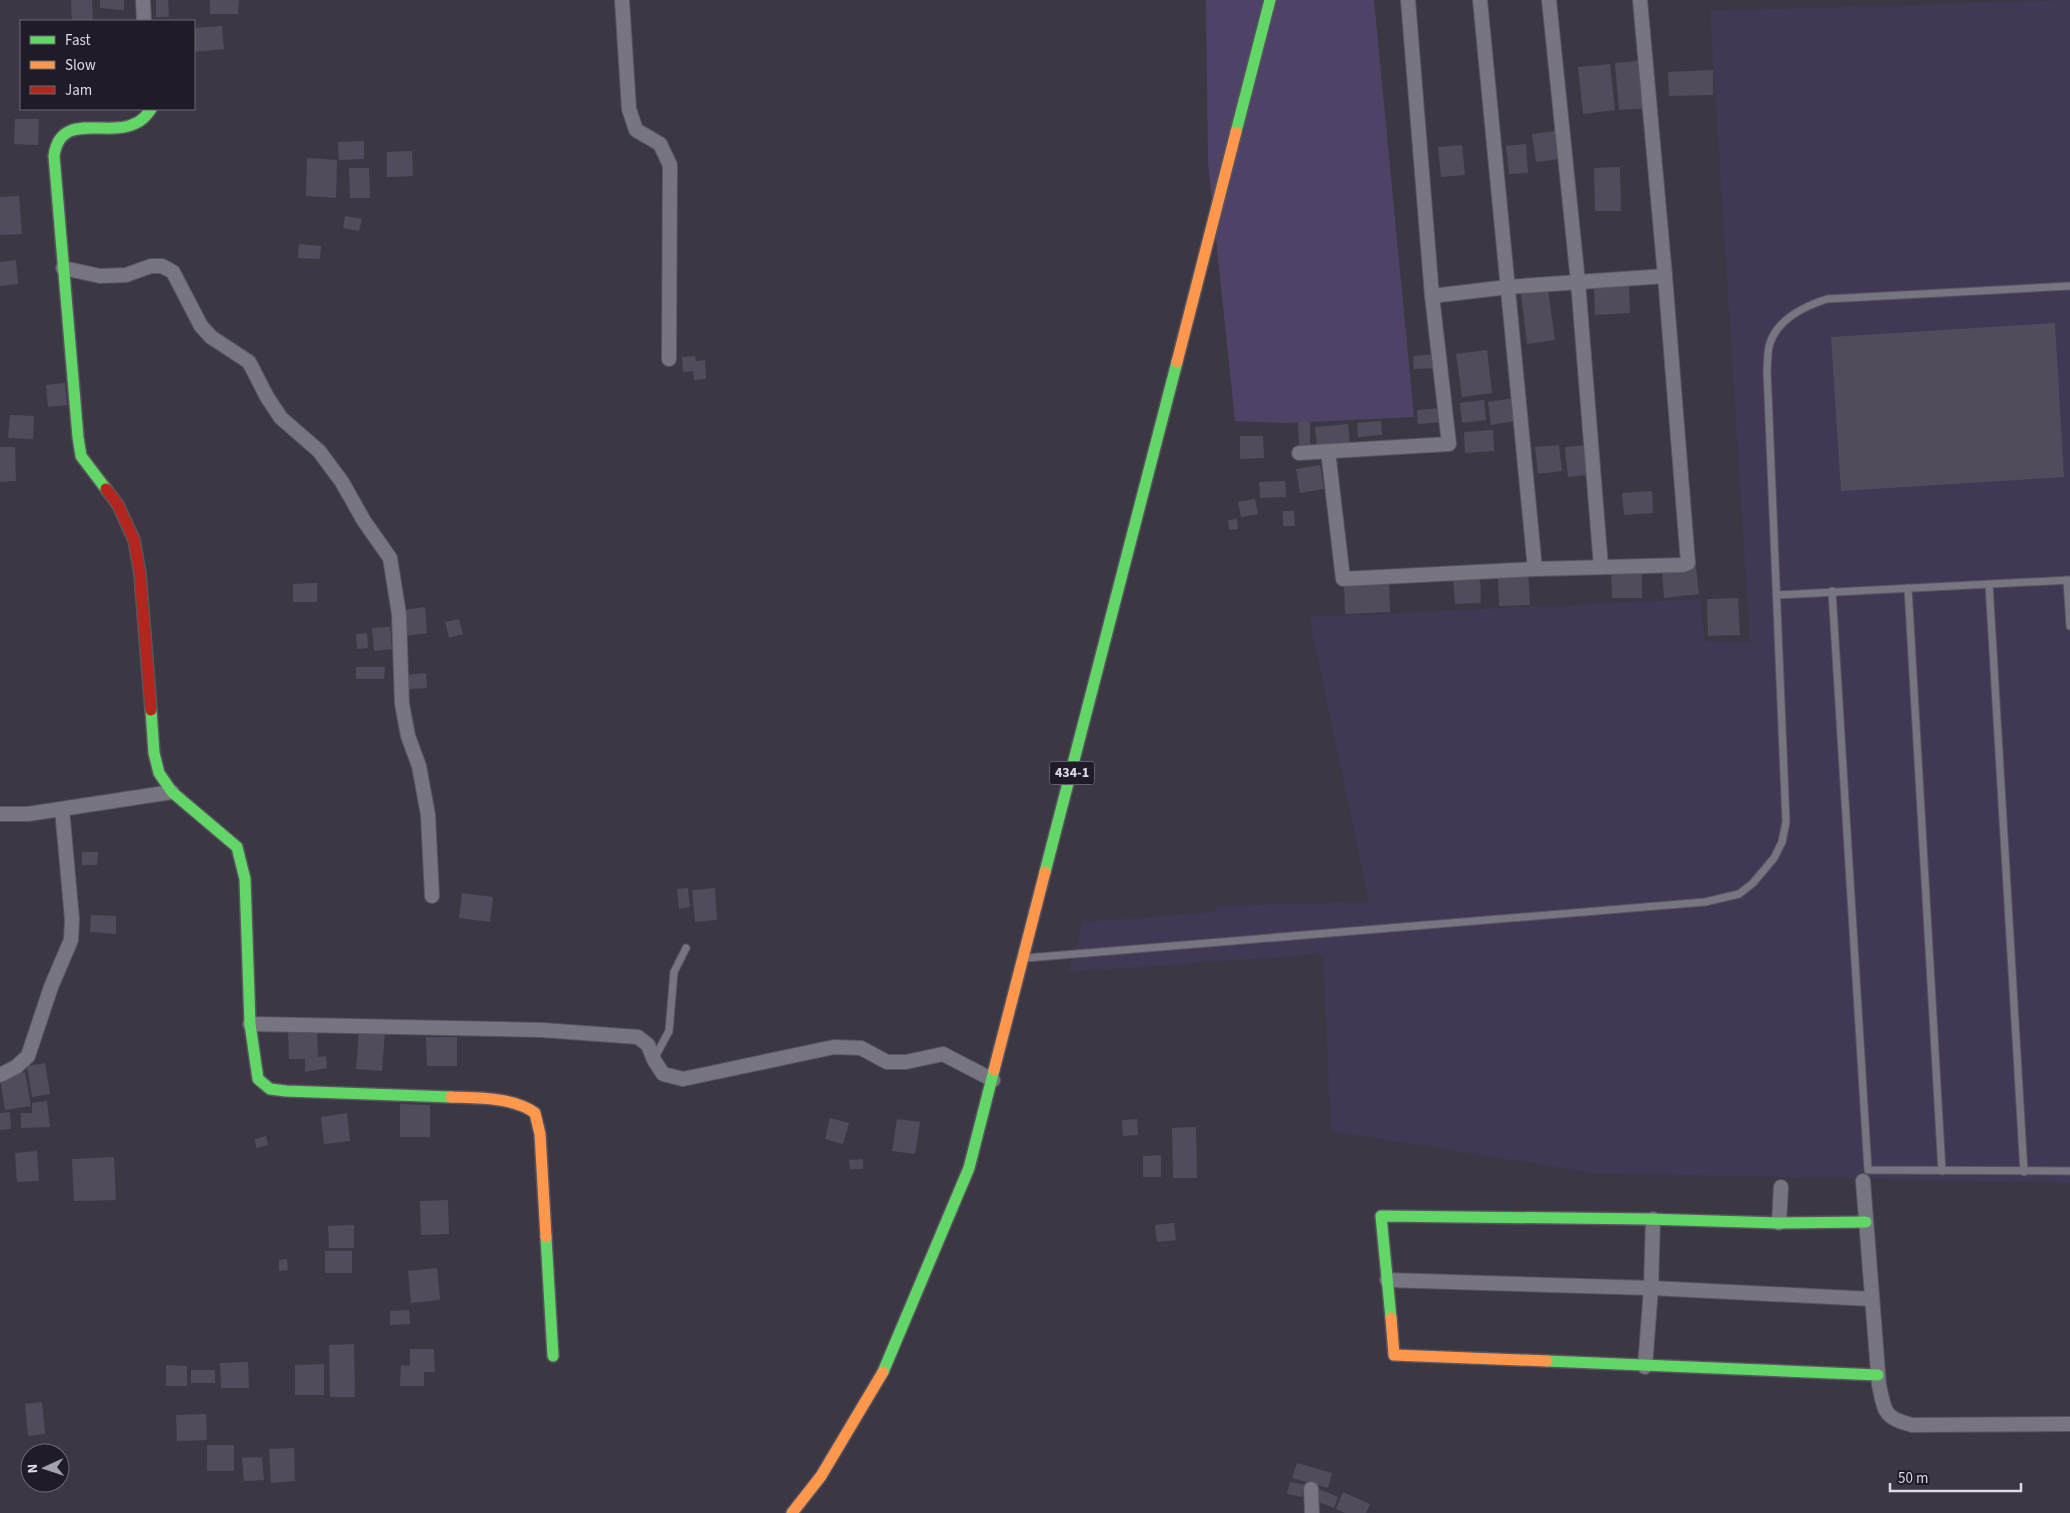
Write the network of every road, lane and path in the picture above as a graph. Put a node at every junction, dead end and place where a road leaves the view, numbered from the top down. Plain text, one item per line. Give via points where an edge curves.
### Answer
1 (143, 0) edge
2 (622, 0) edge
3 (1270, 0) edge
4 (1408, 0) edge
5 (1480, 0) edge
6 (1549, 0) edge
7 (1640, 0) edge
8 (144, 20) edge
9 (151, 110) edge
10 (63, 268) junction
11 (1666, 276) junction
12 (1578, 282) junction
13 (2070, 286) edge
14 (1508, 287) junction
15 (1432, 296) junction
16 (669, 359) dead end
17 (1328, 451) junction
18 (1299, 453) dead end
19 (1601, 567) junction
20 (1535, 569) junction
21 (2069, 580) edge
22 (1989, 584) junction
23 (1908, 588) junction
24 (1832, 592) junction
25 (1777, 595) junction
26 (2070, 626) edge
27 (172, 792) junction
28 (62, 809) junction
29 (0, 814) edge
30 (432, 896) dead end
31 (686, 948) dead end
32 (1024, 958) junction
33 (250, 1024) junction
34 (654, 1060) junction
35 (0, 1075) edge
36 (993, 1080) junction
37 (1942, 1171) junction
38 (2070, 1171) edge
39 (2024, 1172) junction
40 (1863, 1181) dead end
41 (1781, 1187) dead end
42 (1653, 1219) junction
43 (1866, 1222) junction
44 (1779, 1223) junction
45 (1387, 1280) junction
46 (1651, 1288) junction
47 (1872, 1299) junction
48 (553, 1356) dead end
49 (1645, 1366) junction
50 (1878, 1375) junction
51 (2070, 1424) edge
52 (1311, 1489) dead end
53 (792, 1513) edge
54 (1312, 1513) edge

1 - 8 street
2 - 16 street via 629,109 636,130 660,144 670,165
3 - 32 street, 434-1
4 - 15 street
5 - 14 street
6 - 12 street
7 - 11 street
9 - 10 street via 147,118 135,126 72,130 56,142 54,156
10 - 27 street via 81,456 118,505 134,540 140,574 154,753 159,773
10 - 30 street via 100,276 126,276 151,266 162,266 173,272 201,326 211,337 249,362 281,418 319,451 390,558 399,614 402,704 428,815
11 - 12 street
11 - 19 street via 1688,562 1683,565
12 - 14 street
12 - 19 street
13 - 25 lane via 1827,299 1806,306 1782,324 1770,343 1767,370
14 - 15 street
14 - 20 street
15 - 17 street via 1449,444
17 - 18 street
17 - 20 street via 1343,579
19 - 20 street
21 - 22 lane
21 - 26 lane
22 - 23 lane
22 - 39 lane
23 - 24 lane
23 - 37 lane
24 - 25 lane
24 - 37 lane via 1868,1170
25 - 32 lane via 1786,822 1782,842 1774,858 1739,894 1705,902
27 - 28 street
27 - 33 street via 237,848 245,880
28 - 29 street
28 - 35 street via 71,940 28,1056
31 - 34 lane via 674,972 669,1031
32 - 36 street, 434-1
33 - 34 street via 542,1030 638,1037 648,1045
33 - 48 street via 258,1079 270,1089 477,1098 524,1105 535,1113 540,1134
34 - 36 street via 663,1074 683,1079 834,1048 860,1048 887,1062 906,1062 943,1054
36 - 53 street, 434-1 via 969,1168 888,1364 821,1476
37 - 39 lane
38 - 39 lane
40 - 43 street
41 - 44 street
42 - 44 street
42 - 45 street via 1381,1216
42 - 46 street
43 - 44 street
43 - 47 street
45 - 46 street
45 - 49 street via 1394,1355
46 - 47 street
46 - 49 street
47 - 50 street
49 - 50 street
50 - 51 street via 1885,1410 1895,1421 1912,1425
52 - 54 street

